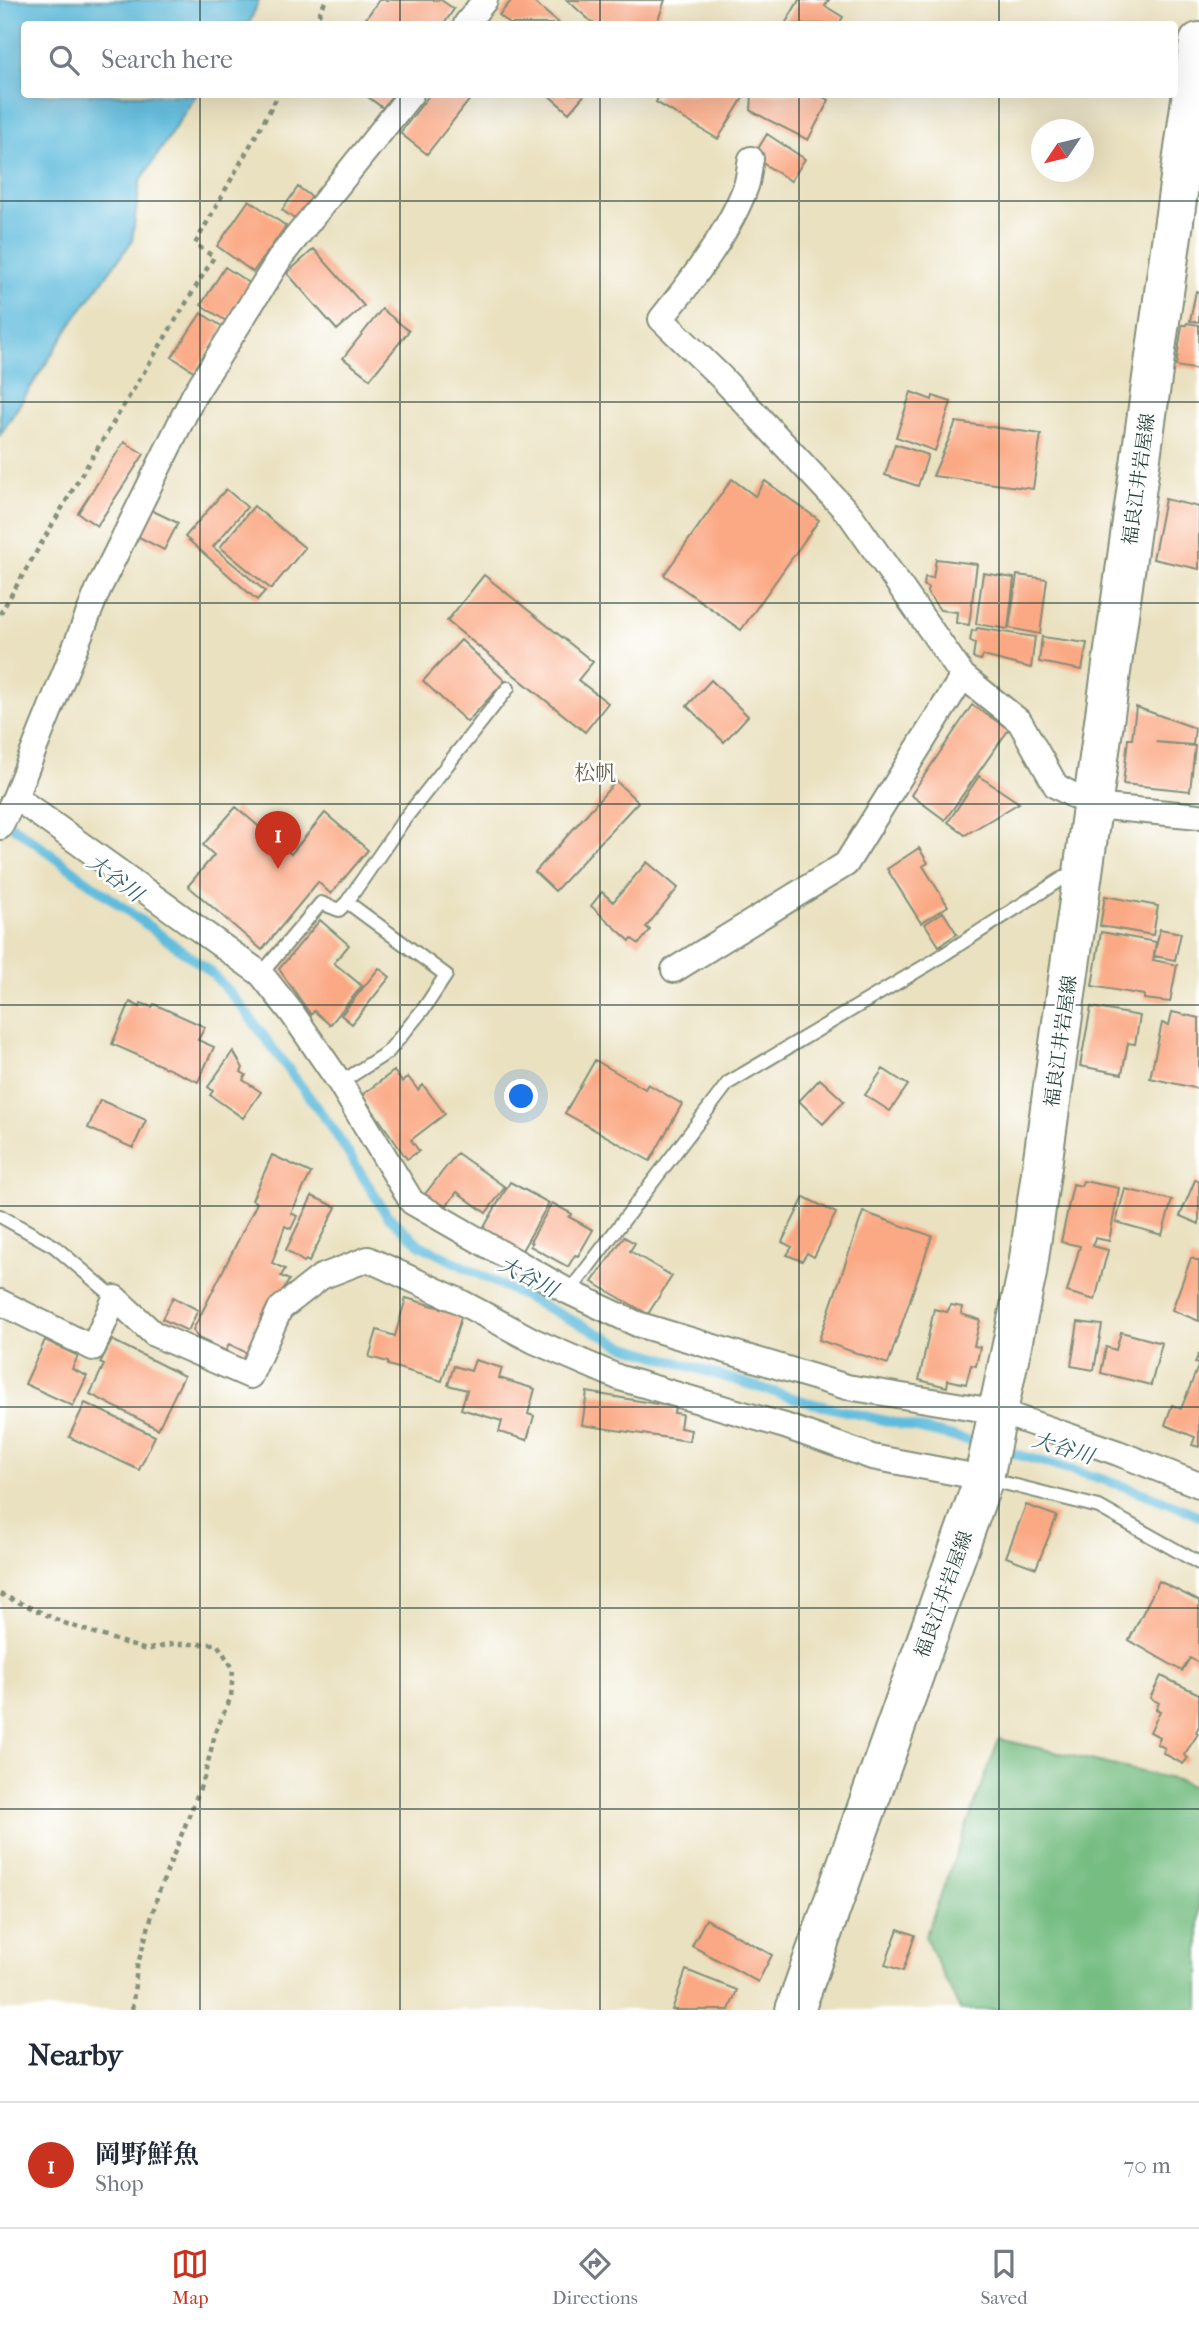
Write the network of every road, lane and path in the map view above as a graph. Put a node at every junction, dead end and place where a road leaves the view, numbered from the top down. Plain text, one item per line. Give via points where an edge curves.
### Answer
1 (326, 0) edge
2 (485, 0) edge
3 (316, 21) edge
4 (468, 21) edge
5 (1199, 41) edge
6 (277, 98) edge
7 (408, 98) edge
8 (751, 159) dead end
9 (0, 614) edge
10 (962, 676) junction
11 (508, 688) dead end
12 (15, 797) junction
13 (1093, 806) junction
14 (1199, 816) edge
15 (0, 827) edge
16 (1084, 864) junction
17 (347, 902) junction
18 (674, 970) dead end
19 (261, 974) junction
20 (340, 1083) junction
21 (0, 1216) edge
22 (569, 1292) junction
23 (115, 1298) junction
24 (0, 1302) edge
25 (1000, 1412) junction
26 (984, 1478) junction
27 (1199, 1485) edge
28 (1199, 1563) edge
29 (0, 1594) edge
30 (132, 2010) edge
31 (795, 2010) edge

1 - 3 path
2 - 4 street
5 - 13 main road, 福良江井岩屋線
6 - 9 path via 195,244 214,257
7 - 12 street via 282,256 194,395 98,590
8 - 10 street via 747,185 727,222 696,275 661,319 850,516
10 - 13 street via 1020,722 1056,786
10 - 18 street via 846,864
11 - 17 lane via 403,821
12 - 15 street
12 - 19 street
13 - 14 street
13 - 16 main road, 福良江井岩屋線
16 - 22 lane via 932,962 728,1083
16 - 25 main road, 福良江井岩屋線 via 1027,1273
17 - 19 lane via 339,910 321,903
17 - 20 lane via 446,975 387,1052
19 - 20 street
20 - 22 street via 412,1202
21 - 23 lane via 54,1246
22 - 25 street via 637,1324 847,1387
23 - 24 street via 93,1348
23 - 26 street via 154,1334 250,1376 280,1309 321,1278 368,1259 620,1378 785,1426 872,1457
25 - 26 main road, 福良江井岩屋線
25 - 27 street
26 - 28 lane via 1099,1507
26 - 31 main road, 福良江井岩屋線
29 - 30 path via 67,1624 146,1650 171,1644 217,1644 233,1668 231,1697 158,1894 137,1967

